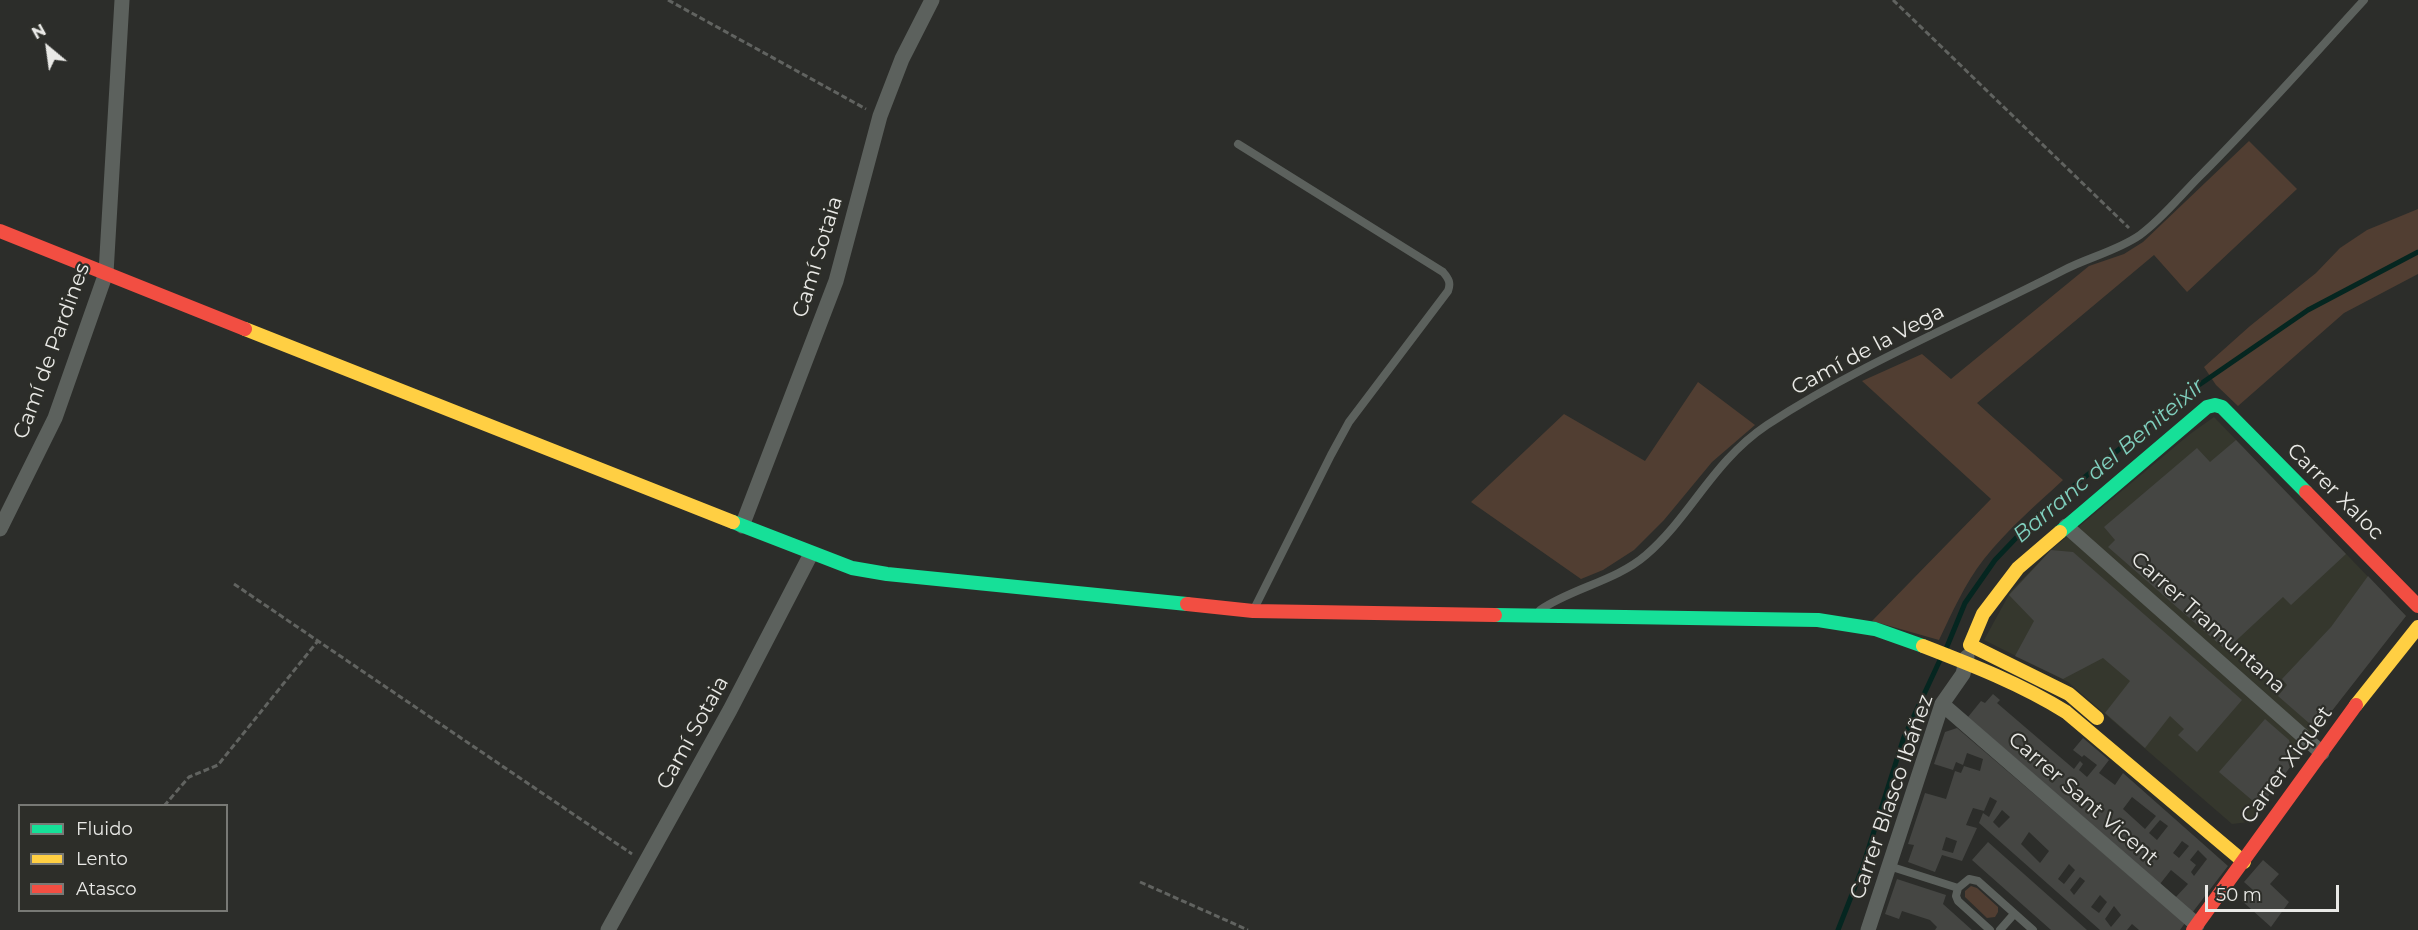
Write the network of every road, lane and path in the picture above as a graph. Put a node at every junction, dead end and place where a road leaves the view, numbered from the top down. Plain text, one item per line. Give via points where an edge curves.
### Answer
1 (122, 0) edge
2 (668, 0) edge
3 (932, 0) edge
4 (1893, 0) edge
5 (2364, 0) edge
6 (880, 116) junction
7 (1238, 144) dead end
8 (0, 231) edge
9 (2138, 236) junction
10 (106, 273) junction
11 (742, 526) junction
12 (2066, 526) junction
13 (0, 529) edge
14 (811, 554) junction
15 (234, 584) dead end
16 (2418, 606) edge
17 (1253, 610) junction
18 (1531, 615) junction
19 (2418, 627) edge
20 (317, 642) junction
21 (1970, 645) junction
22 (1966, 664) junction
23 (1942, 704) junction
24 (2112, 731) dead end
25 (2322, 753) junction
26 (2163, 776) dead end
27 (166, 804) edge
28 (2198, 824) junction
29 (2244, 862) junction
30 (645, 863) junction
31 (1889, 866) junction
32 (1140, 882) dead end
33 (1958, 888) junction
34 (2014, 914) junction
35 (2195, 928) edge
36 (608, 930) edge
37 (1248, 930) edge
38 (1868, 930) edge
39 (1990, 930) edge
40 (2000, 930) edge
41 (2033, 930) edge

1 - 10 street, Camí de Pardines
2 - 6 path
3 - 6 street, Camí Sotaia via 902,59
4 - 9 path
5 - 9 lane, Camí de la Vega via 2238,138
6 - 11 street, Camí Sotaia via 836,281
7 - 17 lane via 1443,272 1450,285 1349,422
8 - 10 street
9 - 18 lane, Camí de la Vega via 1868,367 1769,424 1721,464 1645,556
10 - 11 street
10 - 13 street, Camí de Pardines via 55,418
11 - 14 street
12 - 16 street, Carrer Xaloc via 2207,407 2215,405 2222,407
12 - 21 street via 2018,568 1983,614
12 - 25 street, Carrer Tramuntana
14 - 17 street via 852,568 887,574
14 - 30 street, Camí Sotaia via 736,700
15 - 20 path
17 - 18 street
18 - 22 street via 1818,620 1875,629
19 - 25 street, Carrer Xiquet
20 - 27 path via 218,765 189,777
20 - 30 path
21 - 22 street, Carrer Blasco Ibáñez
21 - 24 street via 2069,694
22 - 23 street, Carrer Blasco Ibáñez
22 - 28 street via 2066,712
23 - 31 street, Carrer Blasco Ibáñez
23 - 35 street, Carrer Sant Vicent
25 - 29 street, Carrer Xiquet
26 - 28 street via 2198,806
28 - 29 street
29 - 35 street, Carrer Xiquet
30 - 36 street, Camí Sotaia
31 - 33 lane
31 - 38 street, Carrer Blasco Ibáñez
32 - 37 path
33 - 34 lane via 1970,879 1978,881
33 - 39 lane via 1958,901
34 - 40 lane
34 - 41 lane

